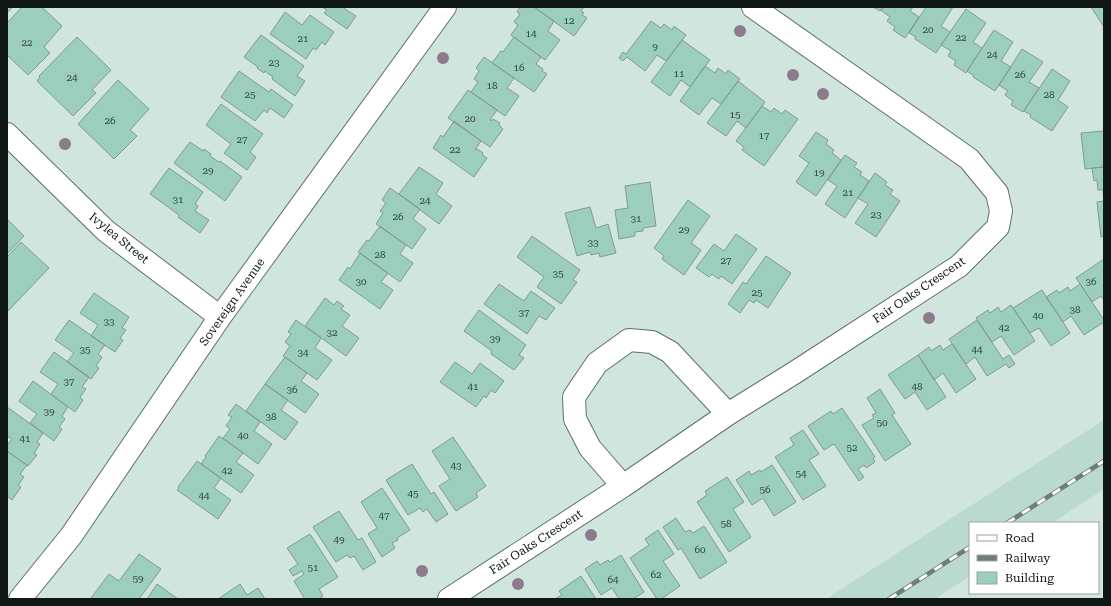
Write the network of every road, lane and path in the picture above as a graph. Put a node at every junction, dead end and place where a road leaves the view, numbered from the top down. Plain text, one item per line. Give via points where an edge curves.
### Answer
1 (446, 7) edge
2 (753, 7) edge
3 (7, 134) edge
4 (220, 317) junction
5 (728, 414) junction
6 (623, 486) junction
7 (7, 588) edge
8 (19, 599) edge
9 (449, 599) edge

1 - 4 street, Sovereign Avenue
2 - 5 street, Fair Oaks Crescent via 969,159 997,193 1001,211 998,227 959,266
3 - 4 street, Ivylea Street via 106,231
4 - 8 street, Sovereign Avenue via 71,536
5 - 6 street, Fair Oaks Crescent
5 - 6 street via 670,352 652,342 629,340 597,363 574,397 575,419 590,448
6 - 9 street, Fair Oaks Crescent
7 - 8 street

